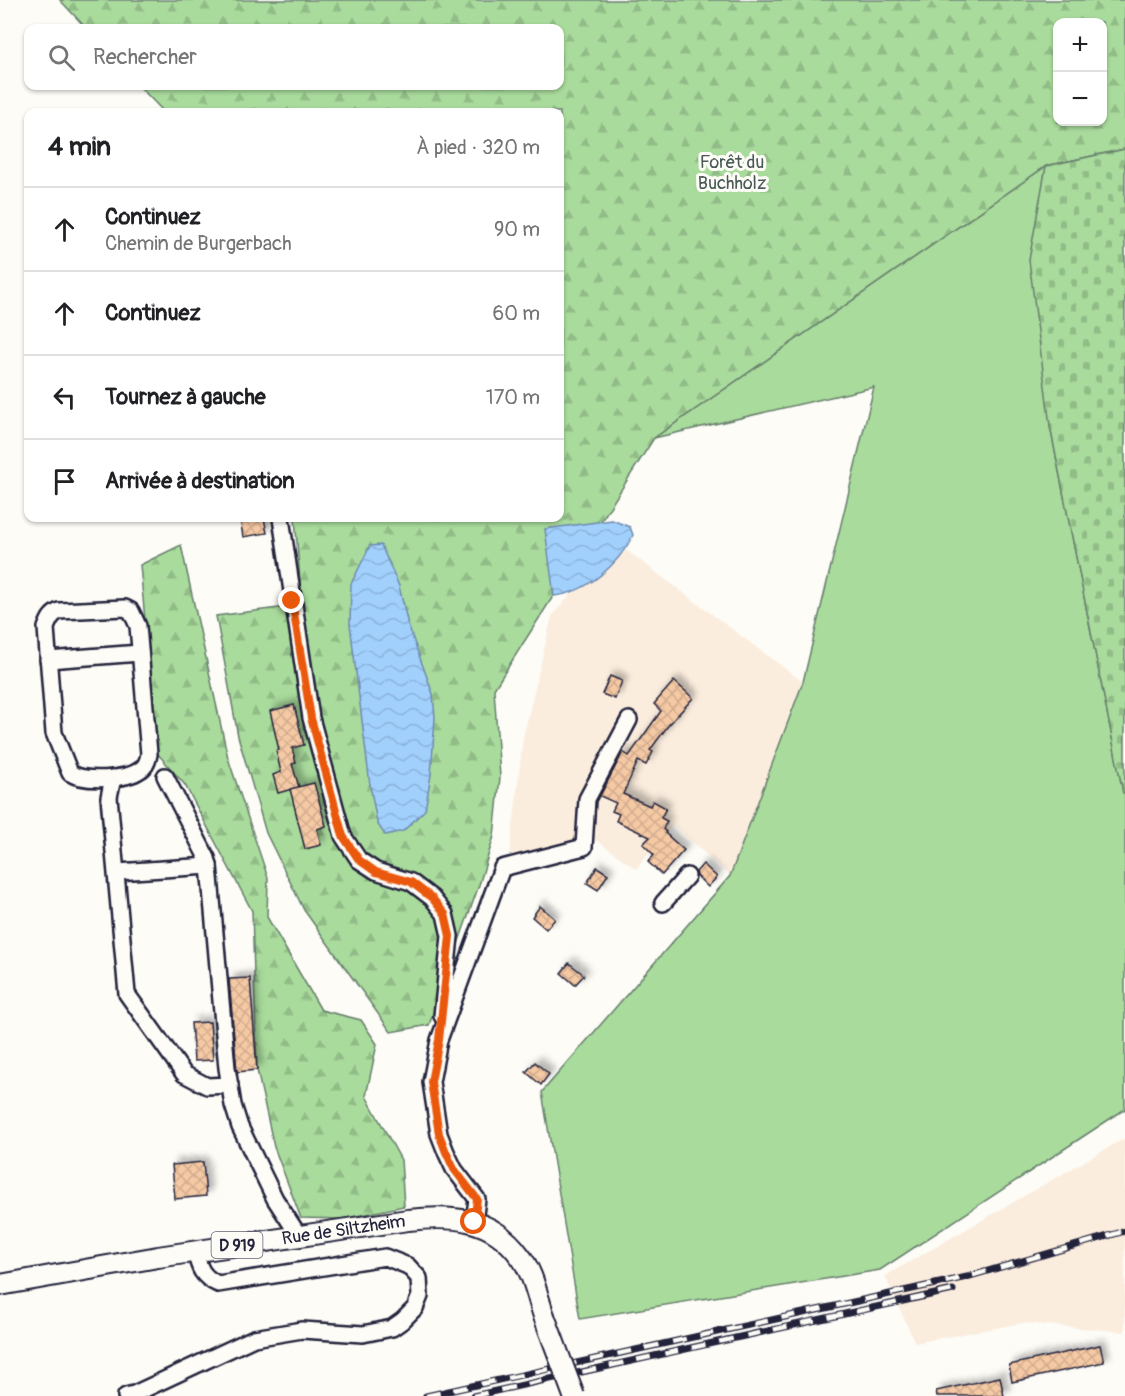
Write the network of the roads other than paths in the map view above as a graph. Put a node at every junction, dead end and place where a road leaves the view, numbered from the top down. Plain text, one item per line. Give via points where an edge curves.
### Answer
1 (282, 522) edge
2 (140, 653) junction
3 (48, 660) junction
4 (629, 720) dead end
5 (165, 777) dead end
6 (113, 778) junction
7 (209, 866) junction
8 (117, 872) junction
9 (687, 876) dead end
10 (663, 903) dead end
11 (439, 1040) junction
12 (230, 1085) junction
13 (474, 1222) junction
14 (299, 1236) junction
15 (195, 1251) junction
16 (0, 1286) edge
17 (126, 1396) edge
18 (574, 1396) edge

1 - 11 street via 311,718 343,836 359,860 376,872 411,882 445,914 450,936
2 - 3 street
2 - 3 street via 138,626 131,611 60,611 53,614 46,628
2 - 6 street via 149,754 142,770
3 - 6 street via 54,733 66,766 70,773 84,779
4 - 11 street via 587,799 584,847 502,867
5 - 7 street
6 - 8 street via 109,797
7 - 8 street
7 - 12 street
8 - 12 street via 127,994 184,1074 207,1086
9 - 10 street
11 - 13 street via 431,1082 436,1118 454,1169 477,1199
12 - 14 street via 240,1127 275,1199
13 - 14 main road, Rue de Siltzheim / D 919 via 428,1218
13 - 18 main road, D 919, bridge via 498,1234 521,1257
14 - 15 main road, Rue de Siltzheim / D 919
15 - 16 main road, Rue de Siltzheim / D 919
15 - 17 street via 206,1278 218,1284 384,1257 408,1266 419,1278 420,1296 415,1308 392,1328 363,1334 302,1330 254,1338

